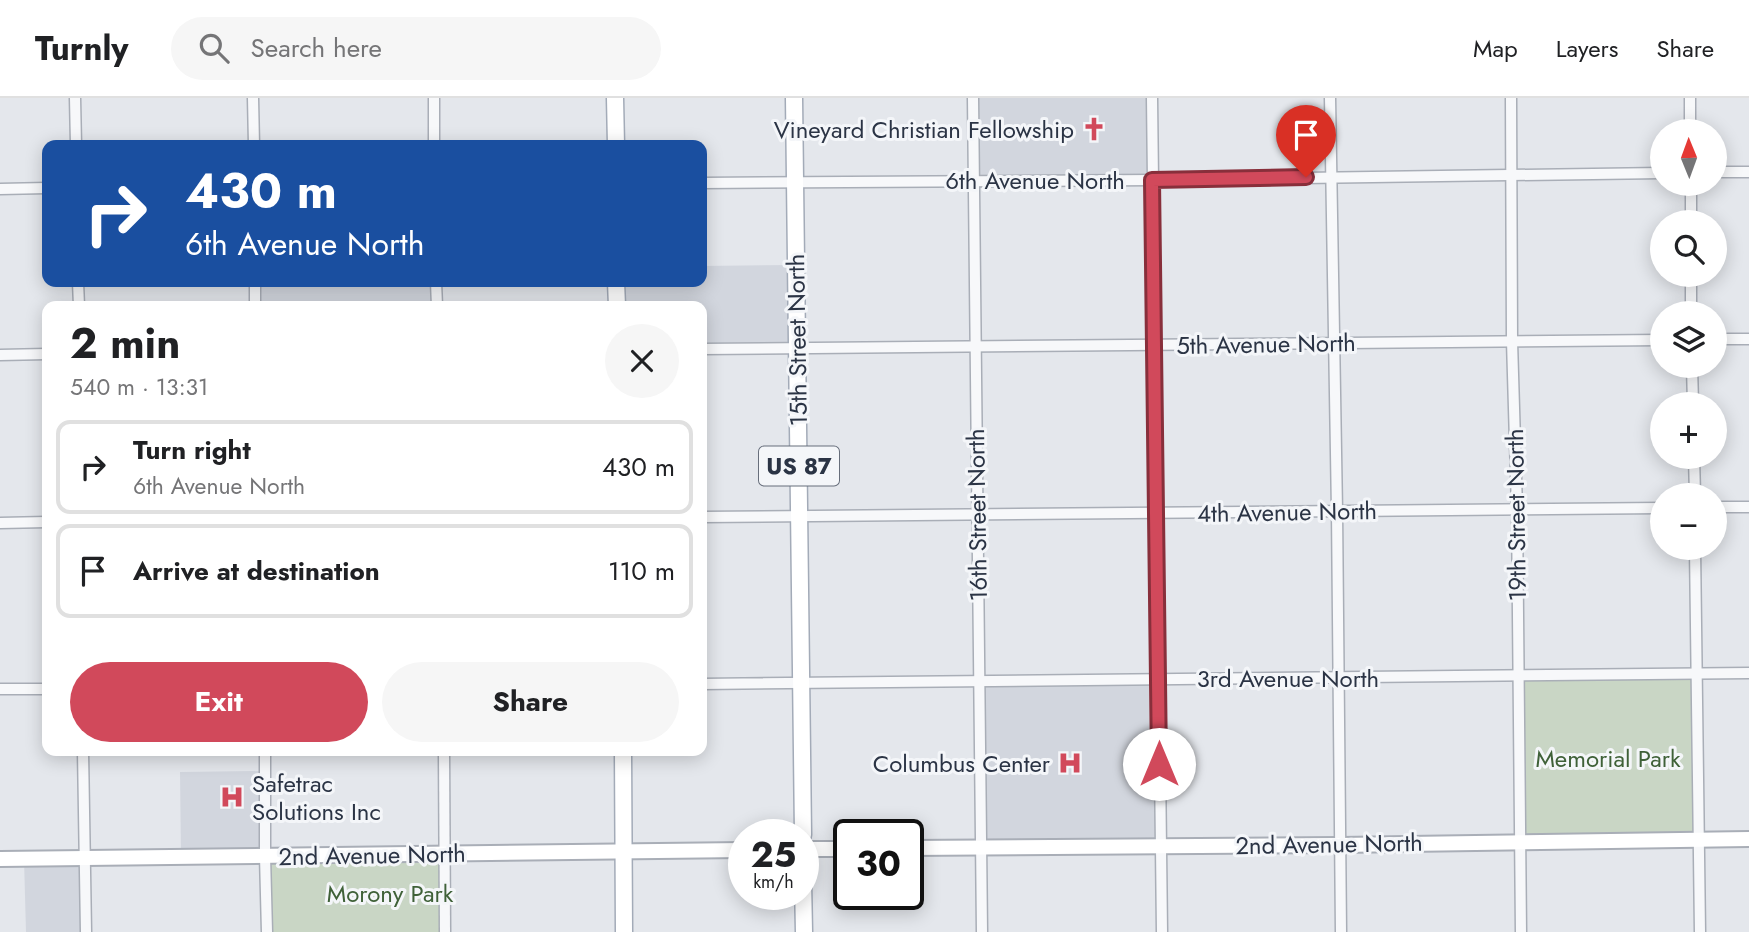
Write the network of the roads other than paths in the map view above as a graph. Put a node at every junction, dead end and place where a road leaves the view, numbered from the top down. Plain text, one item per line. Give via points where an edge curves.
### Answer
1 (75, 98) edge
2 (253, 98) edge
3 (434, 98) edge
4 (615, 98) edge
5 (794, 98) edge
6 (973, 98) edge
7 (1152, 98) edge
8 (1330, 98) edge
9 (1511, 98) edge
10 (1690, 98) edge
11 (1690, 119) edge
12 (76, 140) edge
13 (254, 140) edge
14 (435, 140) edge
15 (616, 140) edge
16 (1727, 172) edge
17 (1749, 172) edge
18 (1650, 173) edge
19 (1512, 174) junction
20 (1332, 176) junction
21 (1152, 180) junction
22 (974, 181) junction
23 (795, 182) junction
24 (707, 183) edge
25 (42, 188) edge
26 (0, 189) edge
27 (1727, 339) edge
28 (1749, 339) edge
29 (1650, 340) edge
30 (1512, 341) junction
31 (1334, 342) junction
32 (975, 346) junction
33 (1155, 346) junction
34 (797, 348) junction
35 (707, 349) edge
36 (42, 354) edge
37 (0, 355) edge
38 (1727, 507) edge
39 (1749, 507) edge
40 (1650, 508) edge
41 (1517, 509) junction
42 (1337, 511) junction
43 (977, 513) junction
44 (1157, 513) junction
45 (799, 515) junction
46 (707, 517) edge
47 (42, 522) edge
48 (0, 523) edge
49 (1695, 560) edge
50 (1697, 673) junction
51 (1749, 673) edge
52 (1518, 676) junction
53 (1338, 678) junction
54 (1159, 679) junction
55 (980, 681) junction
56 (802, 683) junction
57 (707, 684) edge
58 (0, 689) edge
59 (42, 689) edge
60 (83, 756) edge
61 (265, 756) edge
62 (444, 756) edge
63 (623, 756) edge
64 (803, 819) edge
65 (1698, 839) junction
66 (1749, 839) edge
67 (1519, 841) junction
68 (1160, 845) junction
69 (1340, 845) junction
70 (981, 847) junction
71 (924, 848) edge
72 (728, 850) edge
73 (623, 851) junction
74 (444, 853) junction
75 (265, 856) junction
76 (85, 858) junction
77 (0, 859) edge
78 (804, 910) edge
79 (86, 932) edge
80 (267, 932) edge
81 (445, 932) edge
82 (624, 932) edge
83 (804, 932) edge
84 (982, 932) edge
85 (1162, 932) edge
86 (1341, 932) edge
87 (1521, 932) edge
88 (1700, 932) edge

1 - 12 street
2 - 13 street
3 - 14 street
4 - 15 main road
5 - 23 main road, 15th Street North / US 87
6 - 22 street, 16th Street North
7 - 21 street
8 - 20 street
9 - 19 street, 19th Street North
10 - 11 street
16 - 17 street
18 - 19 street, 6th Avenue North
19 - 20 street, 6th Avenue North
19 - 30 street, 19th Street North
20 - 21 street, 6th Avenue North
20 - 31 street
21 - 22 street, 6th Avenue North
21 - 33 street
22 - 23 street, 6th Avenue North
22 - 32 street, 16th Street North
23 - 24 street, 6th Avenue North
23 - 34 main road, 15th Street North / US 87
25 - 26 street
27 - 28 street
29 - 30 street, 5th Avenue North
30 - 31 street, 5th Avenue North
30 - 41 street, 19th Street North
31 - 33 street, 5th Avenue North
31 - 42 street
32 - 33 street, 5th Avenue North
32 - 34 street, 5th Avenue North
32 - 43 street, 16th Street North
33 - 44 street
34 - 35 street, 5th Avenue North
34 - 45 main road, 15th Street North / US 87
36 - 37 street
38 - 39 street
40 - 41 street, 4th Avenue North
41 - 42 street, 4th Avenue North
41 - 52 street, 19th Street North
42 - 44 street, 4th Avenue North
42 - 53 street
43 - 44 street, 4th Avenue North
43 - 45 street, 4th Avenue North
43 - 55 street, 16th Street North
44 - 54 street
45 - 46 street, 4th Avenue North
45 - 56 main road, 15th Street North / US 87
47 - 48 street
49 - 50 street
50 - 51 street, 3rd Avenue North
50 - 52 street, 3rd Avenue North
50 - 65 street
52 - 53 street, 3rd Avenue North
52 - 67 street, 19th Street North
53 - 54 street, 3rd Avenue North
53 - 69 street
54 - 55 street, 3rd Avenue North
54 - 68 street
55 - 56 street, 3rd Avenue North
55 - 70 street, 16th Street North
56 - 57 street, 3rd Avenue North
56 - 64 main road, 15th Street North / US 87
58 - 59 street
60 - 76 street
61 - 75 street
62 - 74 street
63 - 73 main road
65 - 66 main road, 2nd Avenue North
65 - 67 main road, 2nd Avenue North
65 - 88 street
67 - 69 main road, 2nd Avenue North
67 - 87 street, 19th Street North
68 - 69 main road, 2nd Avenue North
68 - 70 main road, 2nd Avenue North
68 - 85 street
69 - 86 street
70 - 71 main road, 2nd Avenue North
70 - 84 street, 16th Street North
72 - 73 main road, 2nd Avenue North
73 - 74 main road, 2nd Avenue North
73 - 82 main road
74 - 75 main road, 2nd Avenue North
74 - 81 street
75 - 76 main road, 2nd Avenue North
75 - 80 street
76 - 77 main road, 2nd Avenue North
76 - 79 street
78 - 83 main road

